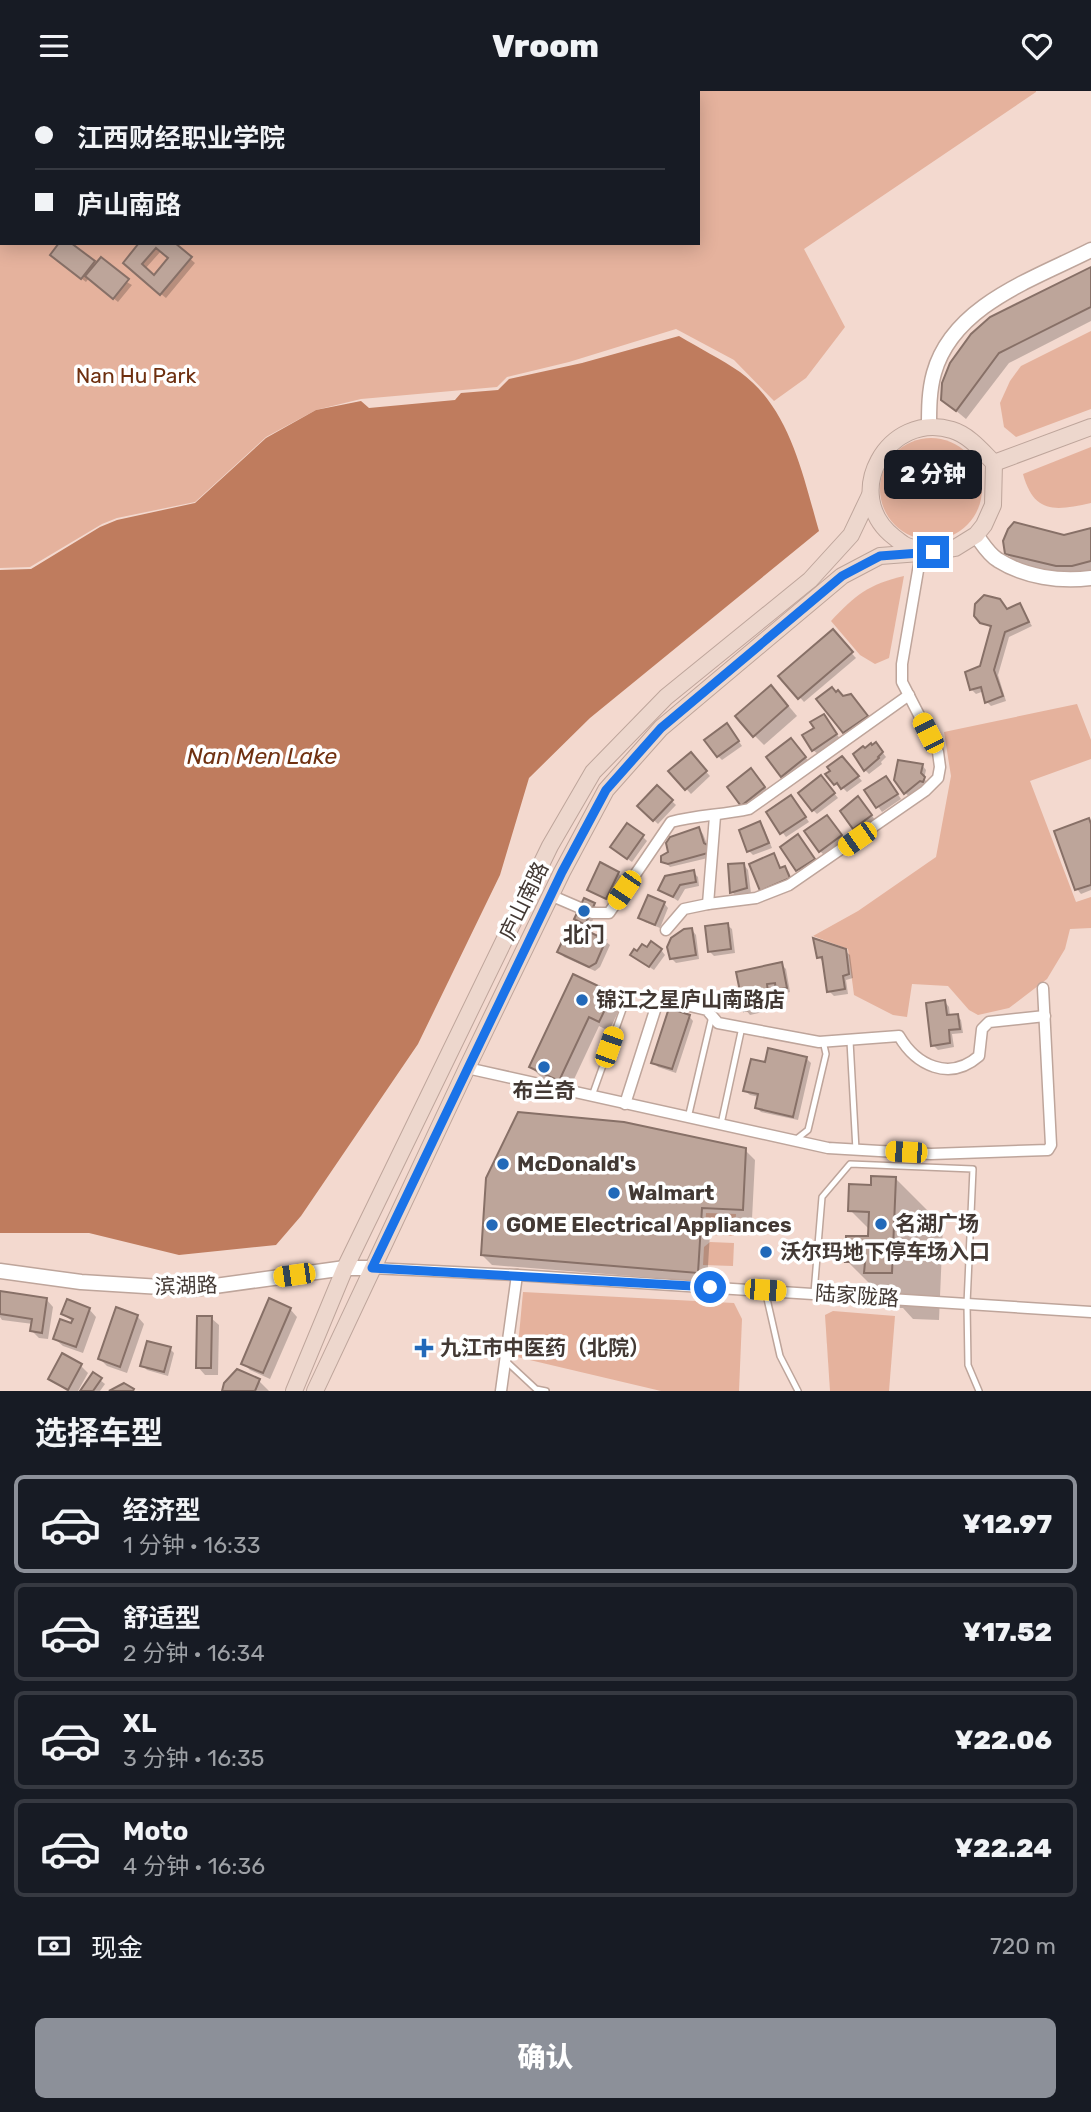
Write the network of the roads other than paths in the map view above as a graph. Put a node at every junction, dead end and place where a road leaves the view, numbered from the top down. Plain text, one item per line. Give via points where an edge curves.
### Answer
1 (1091, 250) edge
2 (929, 427) junction
3 (1091, 427) edge
4 (994, 463) junction
5 (870, 495) junction
6 (976, 535) junction
7 (927, 553) junction
8 (1091, 578) edge
9 (909, 695) junction
10 (715, 816) junction
11 (551, 895) junction
12 (708, 904) junction
13 (578, 907) dead end
14 (592, 913) dead end
15 (666, 930) dead end
16 (1043, 988) dead end
17 (626, 997) dead end
18 (712, 1016) junction
19 (1045, 1016) junction
20 (742, 1027) junction
21 (850, 1039) junction
22 (823, 1041) junction
23 (467, 1068) junction
24 (592, 1096) junction
25 (625, 1104) junction
26 (688, 1118) junction
27 (721, 1125) junction
28 (794, 1141) junction
29 (856, 1150) junction
30 (345, 1268) junction
31 (372, 1268) junction
32 (0, 1272) edge
33 (517, 1275) junction
34 (765, 1290) junction
35 (814, 1293) junction
36 (967, 1304) junction
37 (1091, 1312) edge
38 (505, 1360) junction
39 (294, 1391) edge
40 (315, 1391) edge
41 (501, 1391) edge
42 (546, 1391) edge
43 (798, 1391) edge
44 (979, 1391) edge

1 - 2 street via 992,301 966,321 934,372
2 - 4 main road via 953,430 975,443
2 - 5 main road via 901,435 882,452
3 - 4 main road
4 - 6 main road via 993,505
5 - 7 main road via 886,530 905,546
5 - 30 main road, 庐山南路 via 851,535 810,580 666,697 593,772 550,846
6 - 7 main road via 955,548
6 - 8 street via 995,559 1021,571 1059,580
7 - 9 street via 902,664 902,682
7 - 11 main road, 庐山南路 via 880,556 842,576 661,728 606,790
9 - 10 street via 749,809
9 - 12 street via 938,752 938,778 789,885 756,898
10 - 12 street
10 - 14 street via 671,822 609,913
11 - 13 street
11 - 23 main road, 庐山南路
12 - 15 street via 684,909
16 - 19 street
17 - 24 lane
18 - 20 street via 718,1023
18 - 25 street via 707,1010 664,999 657,1004
18 - 26 lane
19 - 21 street via 989,1022 982,1030 979,1056 958,1068 932,1067 919,1061 899,1036
19 - 29 street via 1048,1150 931,1154
20 - 22 street
20 - 27 lane
21 - 22 street
21 - 29 lane
22 - 28 lane via 826,1053 808,1130
23 - 24 street
23 - 31 main road, 庐山南路
24 - 25 street
25 - 26 street
26 - 27 street
27 - 28 street
28 - 29 street
30 - 31 street, 滨湖路
30 - 32 street, 滨湖路 via 193,1289
30 - 39 main road, 庐山南路
31 - 33 street, 陆家陇路
31 - 40 main road, 庐山南路
33 - 34 street, 陆家陇路
33 - 38 street
34 - 35 street, 陆家陇路
34 - 43 lane via 780,1356
35 - 36 street, 陆家陇路
35 - 36 lane via 822,1197 850,1164 973,1169
36 - 37 street, 陆家陇路
36 - 44 lane via 968,1364
38 - 41 street
38 - 42 lane via 537,1389

